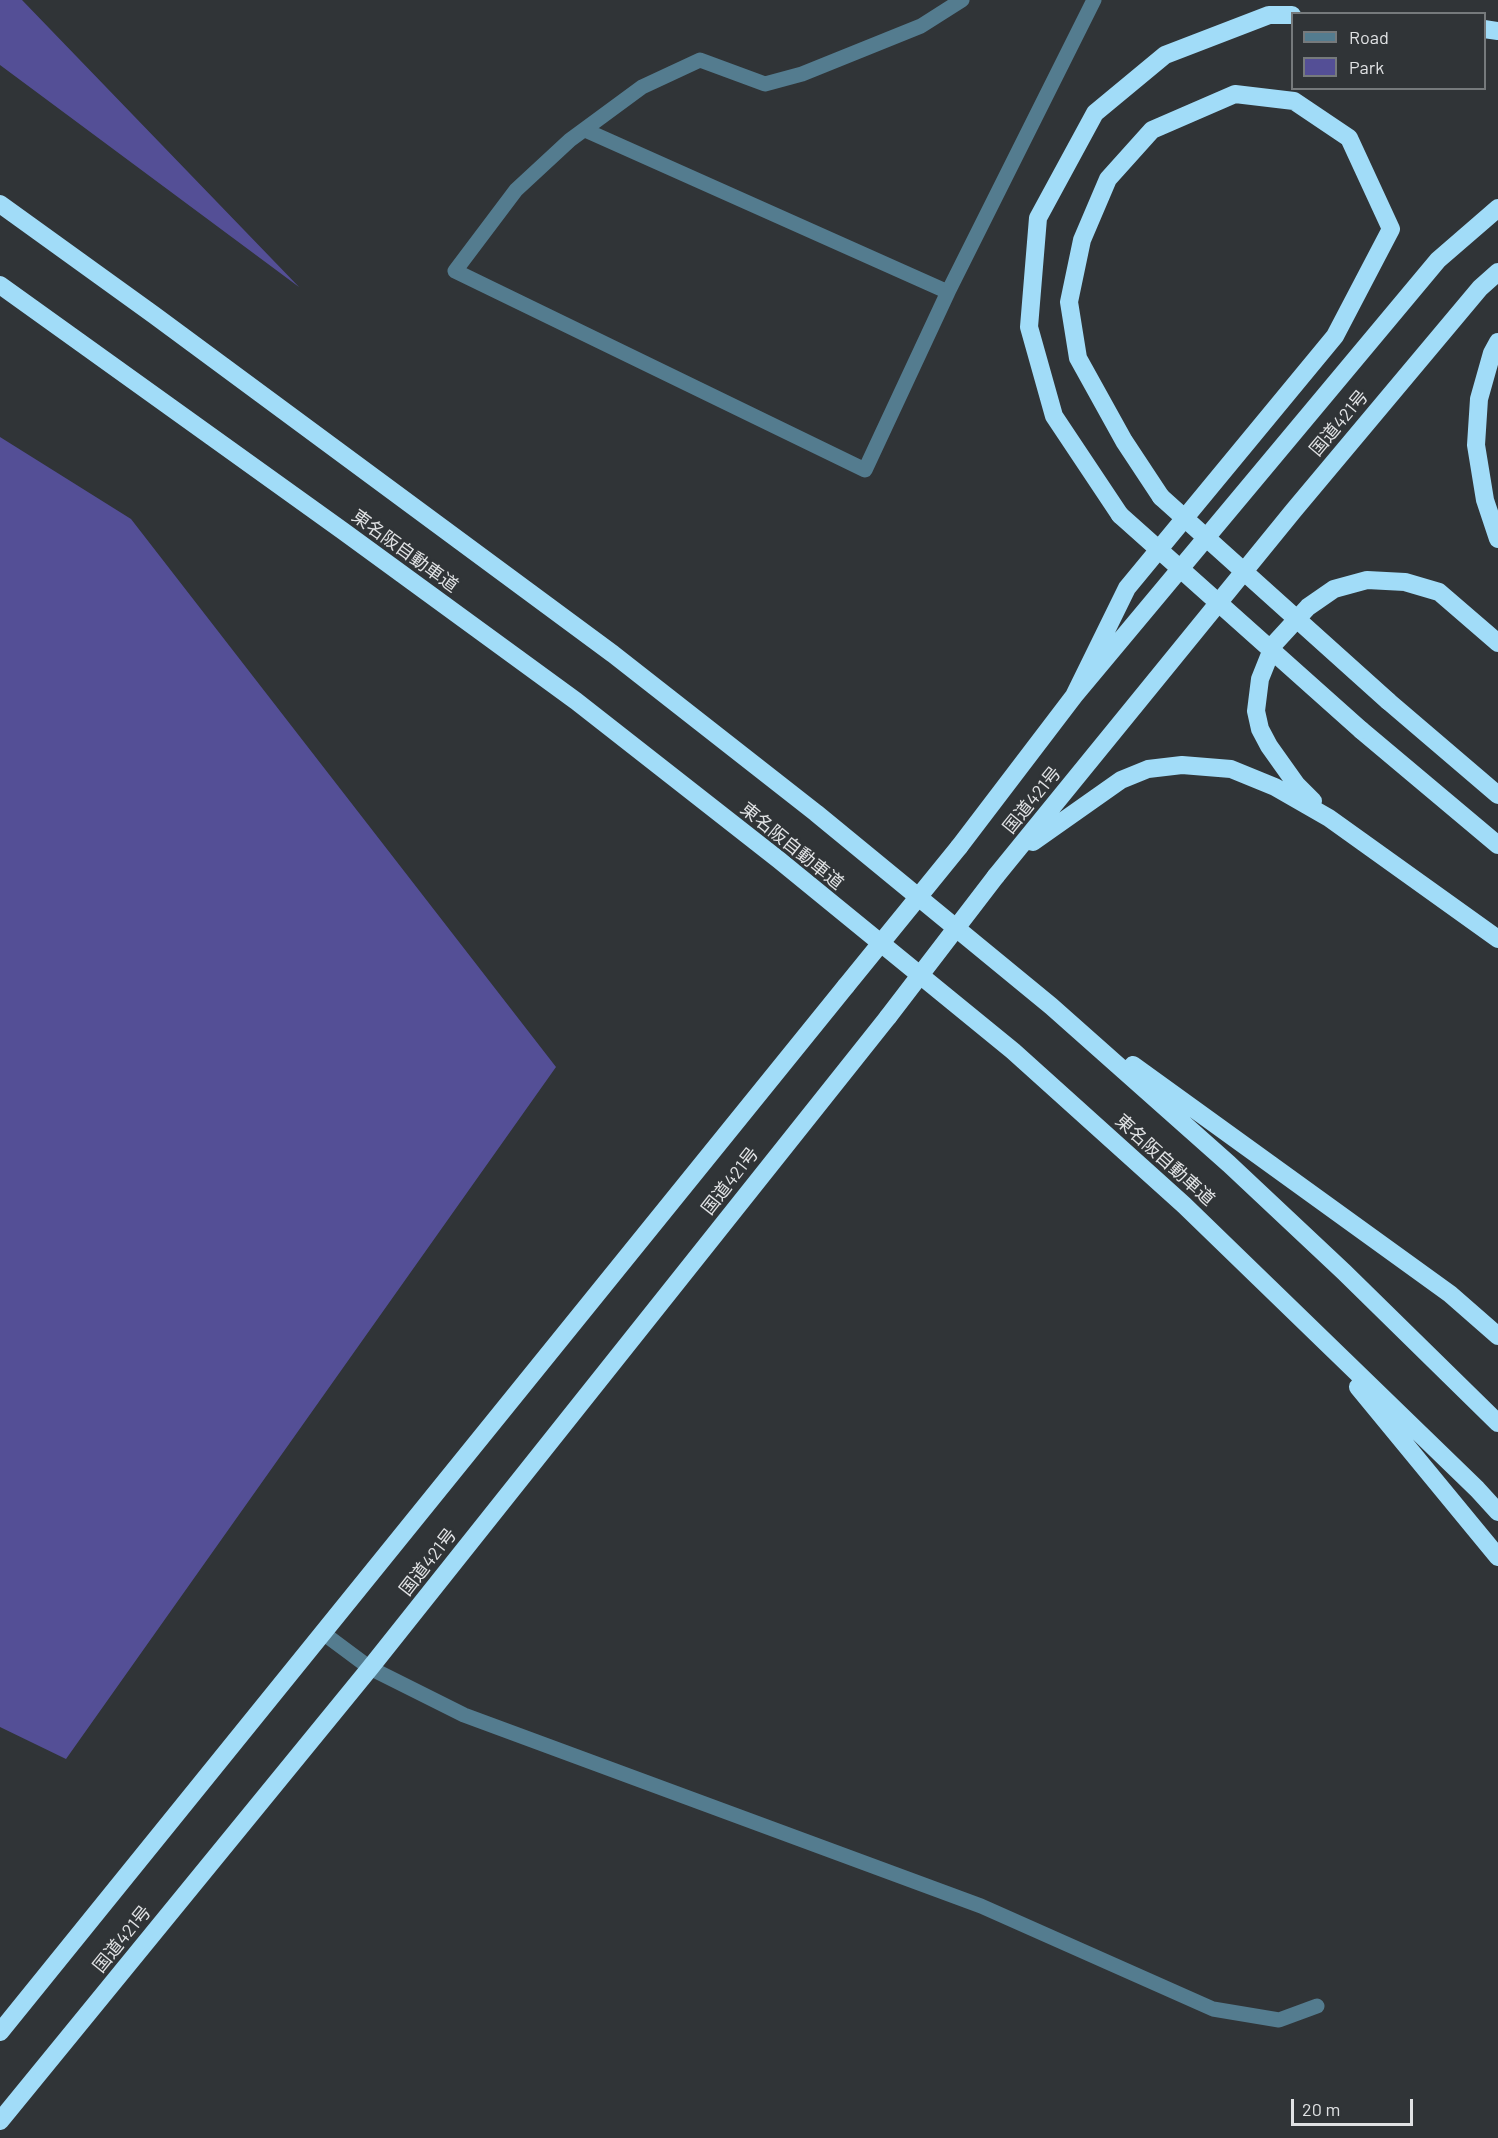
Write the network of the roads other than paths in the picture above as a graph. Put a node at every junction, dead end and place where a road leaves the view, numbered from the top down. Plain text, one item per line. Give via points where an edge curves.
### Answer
1 (962, 0) edge
2 (1094, 0) edge
3 (1291, 15) edge
4 (585, 130) junction
5 (0, 204) edge
6 (1498, 208) edge
7 (1498, 272) edge
8 (0, 285) edge
9 (948, 292) junction
10 (1498, 342) edge
11 (1498, 539) edge
12 (1498, 643) edge
13 (1074, 696) junction
14 (1498, 795) edge
15 (1329, 818) junction
16 (1498, 845) edge
17 (1014, 855) junction
18 (1498, 939) edge
19 (1051, 1006) junction
20 (1298, 1315) junction
21 (1498, 1336) edge
22 (1498, 1423) edge
23 (1498, 1512) edge
24 (1498, 1557) edge
25 (323, 1634) junction
26 (370, 1668) junction
27 (1317, 2006) dead end
28 (0, 2032) edge
29 (0, 2121) edge

1 - 4 street via 921,26 802,74 765,84 700,60 642,87
2 - 9 street
3 - 16 highway, bridge via 1269,15 1165,55 1095,113 1038,218 1029,327 1054,416 1120,515 1361,730
4 - 9 street
4 - 9 street via 516,190 455,271 865,470
5 - 19 highway via 613,654 816,813
6 - 13 highway, 国道421号 via 1438,260
7 - 17 highway, 国道421号 via 1480,288 1294,510
8 - 20 highway, 東名阪自動車道 via 566,694 778,860 1012,1051 1184,1205
10 - 11 highway via 1479,399 1476,445 1485,500
12 - 15 highway via 1439,592 1405,582 1367,580 1334,589 1308,607 1274,644 1260,679 1256,711 1269,746 1296,784
13 - 14 highway, bridge via 1127,588 1335,336 1391,229 1349,138 1294,101 1235,94 1152,130 1108,179 1082,240 1070,302 1078,358 1124,441 1161,497 1389,701
13 - 25 highway, 国道421号, bridge via 959,847
15 - 17 highway via 1275,787 1231,769 1182,765 1148,769 1121,780
15 - 18 highway
17 - 26 highway, 国道421号, bridge
19 - 21 highway via 1450,1294
19 - 22 highway via 1229,1164
20 - 23 highway, 東名阪自動車道
20 - 24 highway
25 - 26 street
25 - 28 highway, 国道421号
26 - 27 street via 464,1715 981,1906 1213,2009 1279,2020
26 - 29 highway, 国道421号

